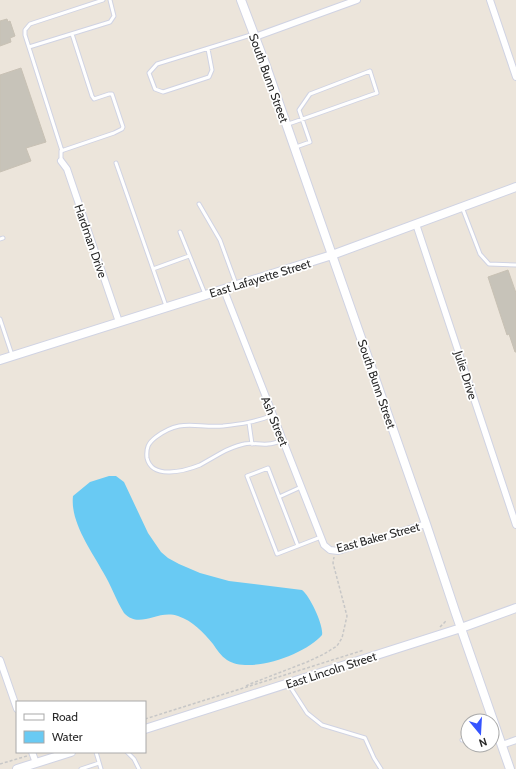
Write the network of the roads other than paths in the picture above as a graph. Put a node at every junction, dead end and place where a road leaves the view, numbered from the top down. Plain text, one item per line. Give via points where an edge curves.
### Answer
1 (103, 0) edge
2 (110, 0) edge
3 (241, 0) edge
4 (357, 0) edge
5 (490, 0) edge
6 (72, 34) junction
7 (254, 36) junction
8 (29, 47) junction
9 (208, 49) junction
10 (516, 77) edge
11 (302, 119) junction
12 (286, 125) junction
13 (294, 148) junction
14 (62, 151) junction
15 (61, 161) joint
16 (116, 164) dead end
17 (516, 187) edge
18 (199, 204) dead end
19 (462, 207) junction
20 (416, 224) junction
21 (180, 232) dead end
22 (189, 256) junction
23 (332, 256) junction
24 (516, 265) edge
25 (153, 269) junction
26 (236, 286) junction
27 (224, 290) junction
28 (205, 296) junction
29 (167, 307) junction
30 (0, 319) edge
31 (119, 322) junction
32 (12, 356) junction
33 (0, 360) edge
34 (273, 415) junction
35 (249, 423) junction
36 (283, 440) junction
37 (252, 444) junction
38 (301, 487) junction
39 (279, 497) junction
40 (426, 524) junction
41 (516, 525) edge
42 (321, 537) junction
43 (298, 546) junction
44 (332, 551) joint
45 (516, 608) edge
46 (461, 628) junction
47 (0, 660) edge
48 (288, 683) junction
49 (16, 706) edge
50 (489, 713) edge
51 (146, 728) edge
52 (516, 740) edge
53 (500, 741) edge
54 (502, 745) junction
55 (33, 753) edge
56 (68, 753) edge
57 (96, 753) edge
58 (128, 753) edge
59 (36, 763) junction
60 (99, 763) junction
61 (18, 769) edge
62 (81, 769) edge
63 (101, 769) edge
64 (139, 769) edge
65 (381, 769) edge
66 (509, 769) edge

1 - 8 lane via 30,24 25,30
2 - 6 lane via 114,16 110,22
3 - 7 street, South Bunn Street
4 - 7 street
5 - 10 street
6 - 8 lane
6 - 14 lane via 92,96 94,99 112,94 123,127 114,133
7 - 9 lane
7 - 12 street, South Bunn Street
8 - 14 lane
9 - 9 lane via 156,64 149,73 155,89 163,92 209,77 212,70
11 - 11 lane via 377,93 370,71 310,94 299,110
11 - 12 lane
11 - 13 lane via 310,142
12 - 13 street, South Bunn Street
13 - 23 street, South Bunn Street
14 - 15 lane
15 - 31 street, Hardman Drive via 67,169
16 - 25 lane
17 - 19 street, East Lafayette Street
18 - 26 lane via 220,240
19 - 20 street, East Lafayette Street
19 - 24 lane via 480,254 489,264
20 - 23 street, East Lafayette Street
20 - 41 street, Julie Drive
21 - 22 lane
22 - 25 lane
22 - 28 lane
23 - 26 street, East Lafayette Street
23 - 40 street, South Bunn Street
25 - 29 lane
26 - 27 street, East Lafayette Street
27 - 28 street, East Lafayette Street
27 - 34 street, Ash Street
28 - 29 street, East Lafayette Street
29 - 31 street, East Lafayette Street
30 - 32 lane
31 - 32 street, East Lafayette Street
32 - 33 street, East Lafayette Street
34 - 35 lane
34 - 36 street, Ash Street
35 - 37 lane
35 - 37 lane via 211,427 171,427 151,440 146,452 153,468 163,472 191,468 222,452
36 - 37 lane via 270,444
36 - 38 street, Ash Street
38 - 39 lane
38 - 42 street, Ash Street
39 - 43 lane
39 - 43 lane via 268,468 247,476 277,554
40 - 44 street, East Baker Street
40 - 46 street, South Bunn Street
42 - 43 lane
42 - 44 street, Ash Street via 324,545
45 - 46 street, East Lincoln Street
46 - 48 street, East Lincoln Street
46 - 50 street, South Bunn Street
47 - 49 street
48 - 51 street, East Lincoln Street
48 - 65 lane via 307,713 322,725 365,738
52 - 54 street
53 - 54 street, South Bunn Street
54 - 66 street, South Bunn Street
55 - 59 street
56 - 59 street
57 - 60 lane
58 - 64 lane
59 - 61 street
60 - 62 lane
60 - 63 lane

